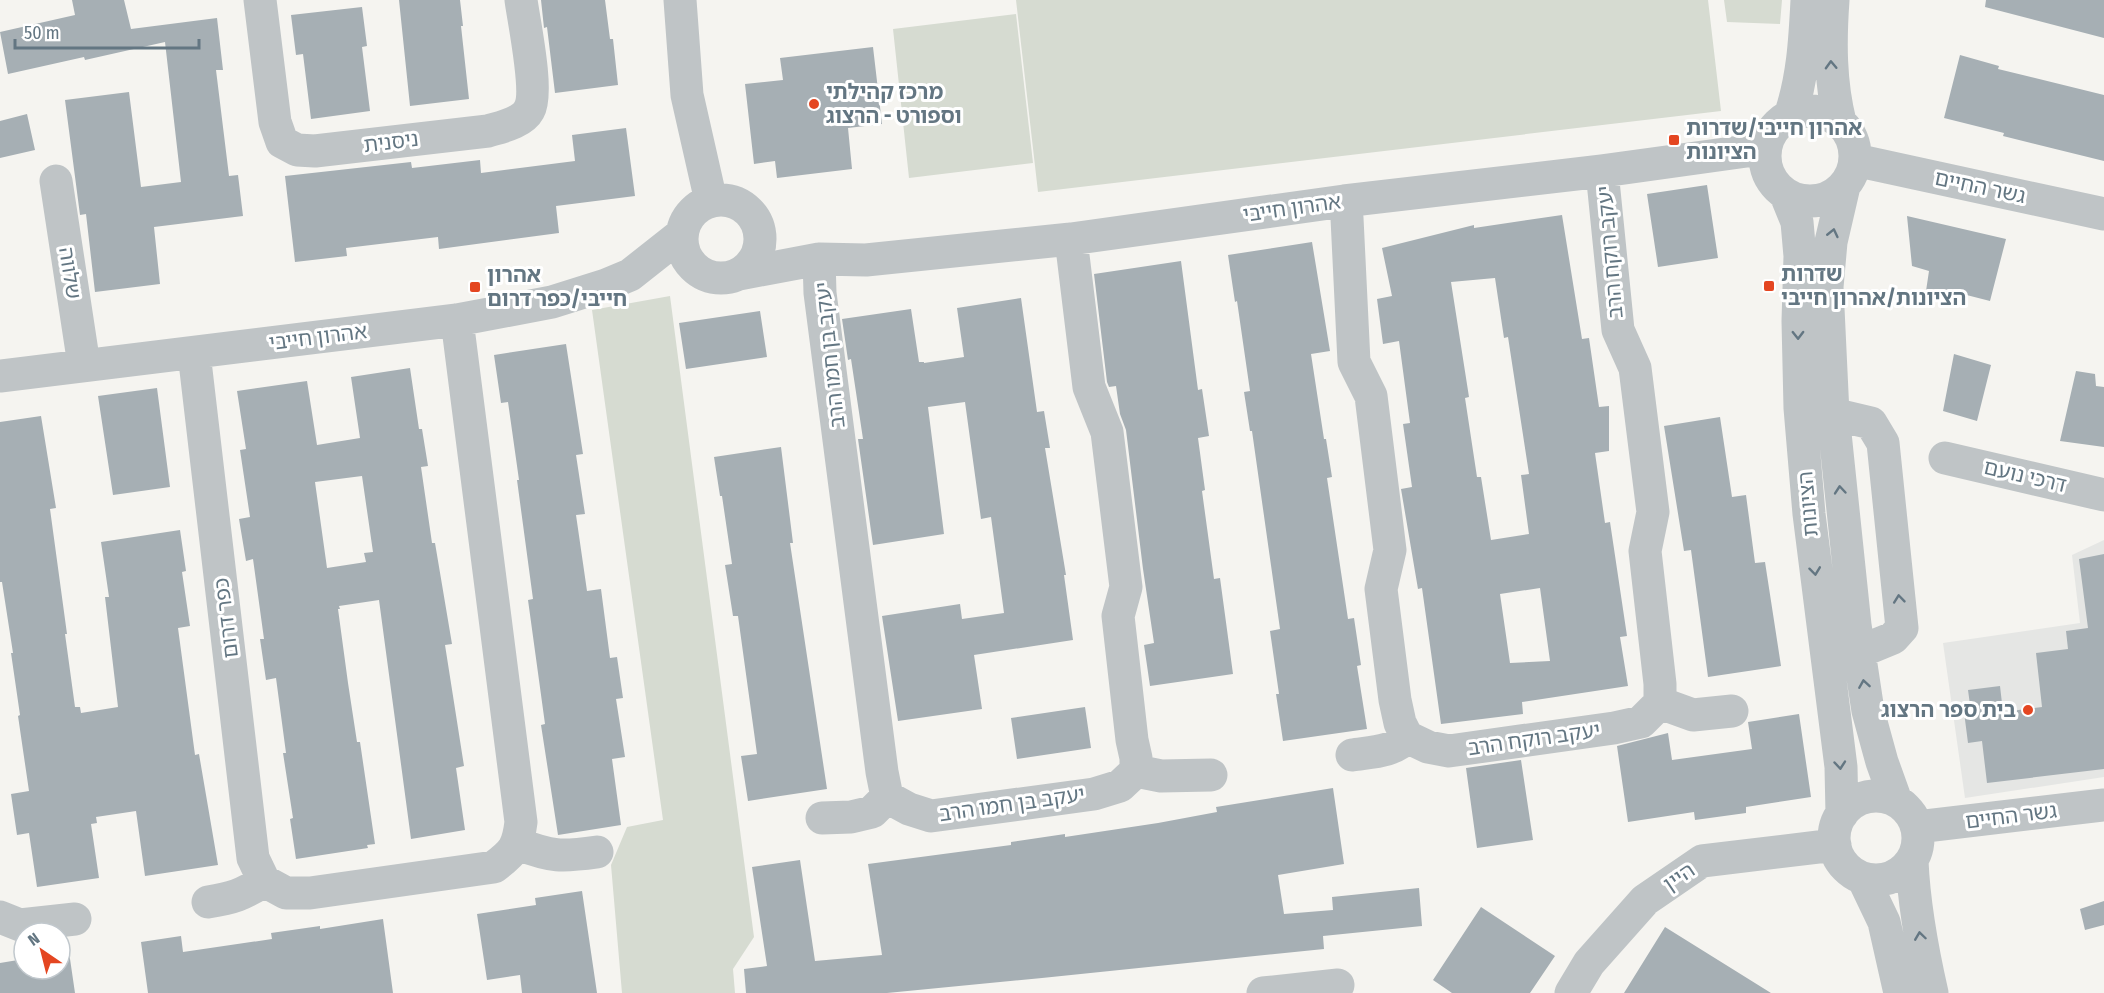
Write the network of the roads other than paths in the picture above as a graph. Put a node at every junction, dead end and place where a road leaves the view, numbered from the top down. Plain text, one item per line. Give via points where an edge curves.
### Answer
1 (260, 0) edge
2 (521, 0) edge
3 (681, 0) edge
4 (1807, 0) edge
5 (1833, 0) edge
6 (1790, 116) junction
7 (1840, 122) junction
8 (1764, 153) junction
9 (1602, 171) junction
10 (1850, 173) junction
11 (56, 181) dead end
12 (1786, 195) junction
13 (711, 201) junction
14 (1344, 201) junction
15 (2104, 214) edge
16 (757, 223) junction
17 (682, 234) junction
18 (1071, 239) junction
19 (819, 259) junction
20 (697, 270) junction
21 (630, 274) junction
22 (739, 274) junction
23 (457, 320) junction
24 (194, 353) junction
25 (84, 365) junction
26 (0, 376) edge
27 (1833, 414) junction
28 (1945, 458) dead end
29 (2104, 495) edge
30 (1859, 652) junction
31 (1660, 704) junction
32 (1732, 711) dead end
33 (1407, 736) junction
34 (1352, 755) dead end
35 (1136, 771) junction
36 (1211, 775) dead end
37 (887, 797) junction
38 (1896, 801) junction
39 (2104, 805) edge
40 (822, 818) dead end
41 (1917, 827) junction
42 (1838, 829) junction
43 (518, 844) junction
44 (597, 852) dead end
45 (1912, 861) junction
46 (1863, 878) junction
47 (264, 881) junction
48 (208, 902) dead end
49 (0, 916) edge
50 (75, 919) dead end
51 (1338, 985) dead end
52 (1263, 993) edge
53 (1571, 993) edge
54 (1900, 993) edge
55 (1932, 993) edge

1 - 2 street, ניסנית via 275,122 282,142 297,150 315,151 488,131 514,123 529,111 533,93
3 - 13 street via 687,95
4 - 6 street via 1802,70
7 -> 5 street via 1831,64
6 - 7 street via 1816,111
6 - 8 street via 1771,134
7 - 10 street via 1854,146
8 - 9 street, אהרון חייבי via 1754,150
8 - 12 street via 1775,186
9 - 14 street, אהרון חייבי
9 - 31 street, יעקב רוקח הרב via 1618,330 1635,368 1653,512 1645,551
10 - 12 street via 1833,195 1819,201
10 - 15 street, גשר החיים
27 -> 10 street, הציונות via 1827,287 1831,242
11 - 25 street, שלווה
12 -> 42 street, הציונות via 1797,222 1800,256 1800,408 1810,526 1841,767
13 - 16 street via 733,201 743,206
13 - 17 street via 691,213
14 - 18 street, אהרון חייבי
14 - 33 street via 1354,362 1371,396 1390,550 1381,589 1395,700
16 - 19 street, אהרון חייבי via 773,238
16 - 22 street via 761,241 755,262
17 - 20 street via 685,254
17 - 21 street, אהרון חייבי
18 - 19 street, אהרון חייבי via 866,260
18 - 35 street via 1089,387 1107,432 1126,587 1118,616
19 - 22 street, אהרון חייבי
19 - 37 street, יעקב בן חמו הרב via 820,293
20 - 21 street, אהרון חייבי
20 - 22 street via 718,278
21 - 23 street, אהרון חייבי via 552,302
23 - 24 street, אהרון חייבי
23 - 43 street via 521,822
24 - 25 street, אהרון חייבי
24 - 47 street, כפר דרום via 253,858
25 - 26 street, אהרון חייבי
30 -> 27 street, הציונות
30 -> 27 street via 1893,638 1902,628 1883,442 1871,423
28 - 29 street, דרכי נועם
38 -> 30 street, הציונות via 1868,711
31 - 32 street via 1693,716
31 - 33 street, יעקב רוקח הרב via 1641,722 1449,751 1428,747
33 - 34 street via 1393,747
35 - 36 street via 1161,776
35 - 37 street, יעקב בן חמו הרב via 1120,786 1094,794 931,816
37 - 40 street via 872,812
38 - 41 street via 1913,816
38 - 42 street via 1872,796 1859,800
39 - 41 street, גשר החיים
41 - 45 street via 1918,845
42 - 46 street via 1838,856 1844,866
42 - 53 street, היין via 1702,861 1645,900 1589,963
43 - 44 street via 545,854
43 - 47 street via 494,867 310,894 286,893
45 - 46 street via 1894,877
55 -> 45 street via 1922,952
46 - 54 street via 1884,922
47 - 48 street via 233,898
49 - 50 street via 20,925
51 - 52 street

